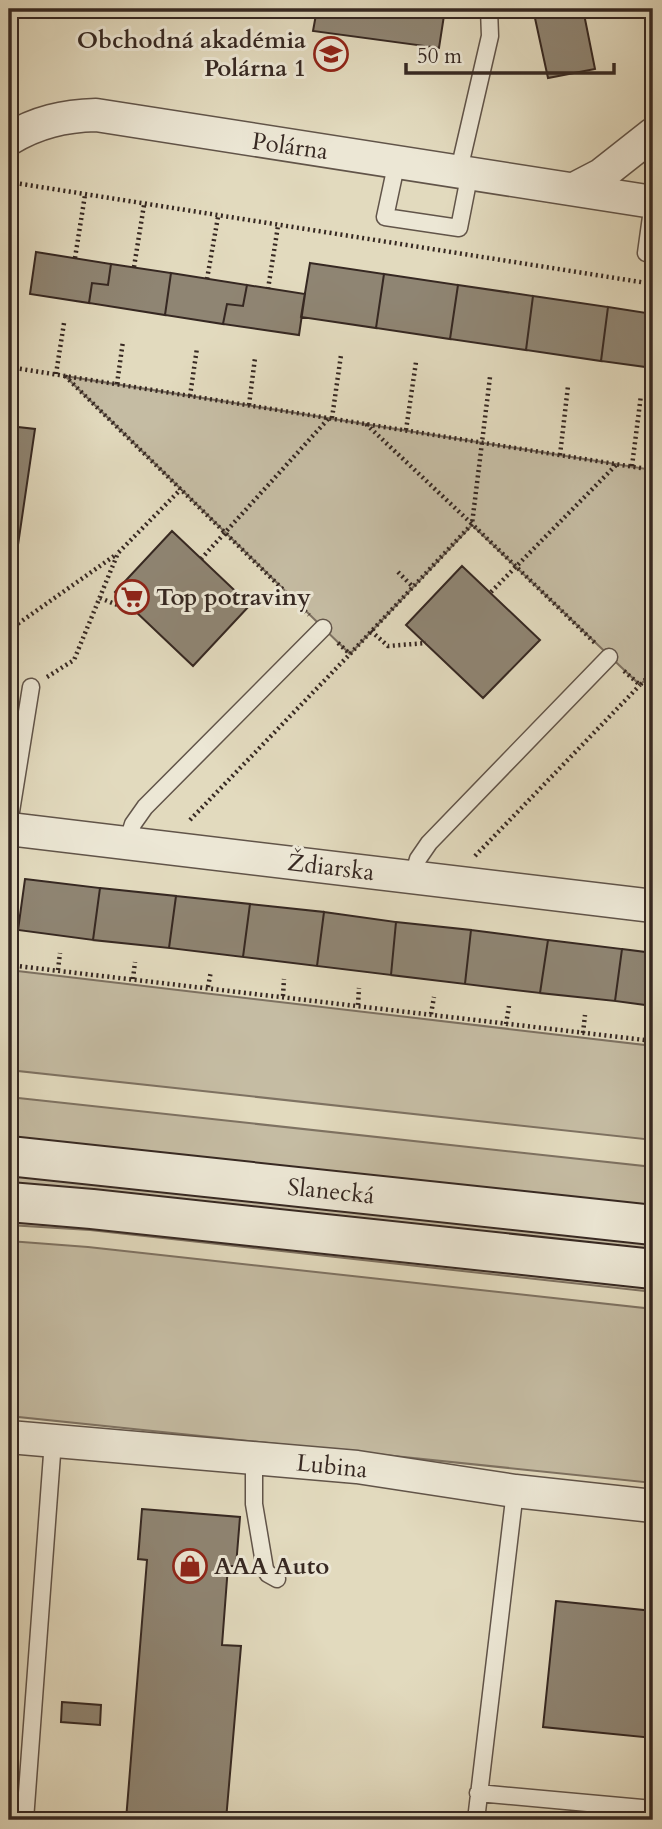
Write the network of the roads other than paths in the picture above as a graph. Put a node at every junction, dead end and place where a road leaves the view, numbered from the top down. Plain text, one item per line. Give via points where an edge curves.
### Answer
1 (489, 9) edge
2 (653, 134) edge
3 (9, 139) edge
4 (397, 161) junction
5 (464, 171) junction
6 (576, 188) junction
7 (653, 202) edge
8 (653, 254) edge
9 (323, 628) road end
10 (610, 657) road end
11 (31, 687) road end
12 (9, 824) edge
13 (9, 829) edge
14 (127, 843) junction
15 (413, 876) junction
16 (653, 906) edge
17 (9, 1156) edge
18 (9, 1202) edge
19 (653, 1225) edge
20 (653, 1269) edge
21 (9, 1437) edge
22 (53, 1441) junction
23 (254, 1458) junction
24 (515, 1491) junction
25 (653, 1506) edge
26 (277, 1579) dead end
27 (478, 1793) junction
28 (653, 1809) edge
29 (25, 1820) edge
30 (476, 1820) edge

1 - 5 lane via 490,36
2 - 6 street via 601,175
3 - 4 street, Polárna via 55,119 96,115
4 - 5 street, Polárna
4 - 5 lane via 385,217 459,228
5 - 6 street, Polárna
6 - 7 street, Polárna
7 - 8 lane via 646,253
9 - 14 lane via 145,807
10 - 15 lane via 429,843
11 - 12 lane
13 - 14 street, Ždiarska
14 - 15 street, Ždiarska
15 - 16 street, Ždiarska
17 - 19 main road, Slanecká
18 - 20 main road, Slanecká
21 - 22 street, Lubina
22 - 23 street, Lubina
22 - 29 lane
23 - 24 street, Lubina via 357,1467
23 - 26 lane via 254,1504 265,1569
24 - 25 street, Lubina
24 - 27 lane
27 - 28 lane
27 - 30 lane

